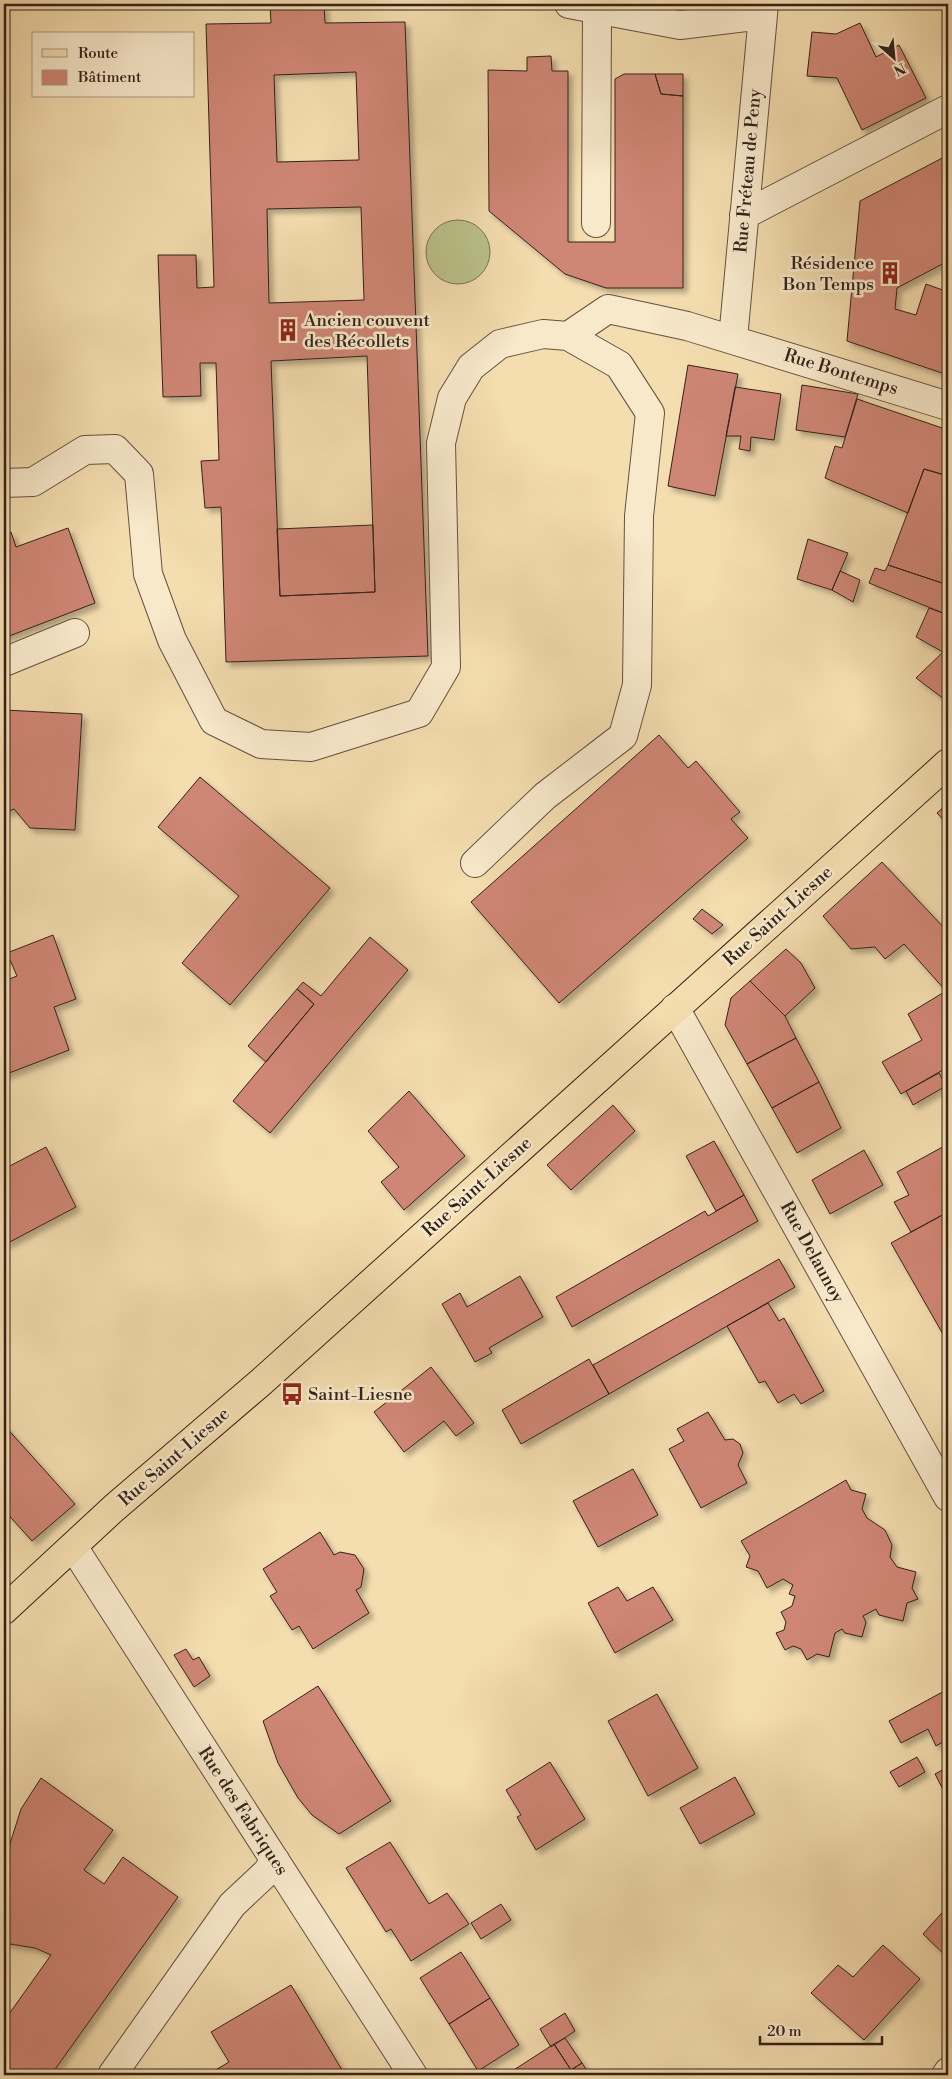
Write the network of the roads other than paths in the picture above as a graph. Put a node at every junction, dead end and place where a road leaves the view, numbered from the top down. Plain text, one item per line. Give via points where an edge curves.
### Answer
1 (569, 4) edge
2 (597, 9) junction
3 (763, 10) edge
4 (708, 12) edge
5 (948, 109) edge
6 (744, 214) junction
7 (596, 223) dead end
8 (568, 336) junction
9 (733, 339) junction
10 (948, 406) edge
11 (4, 483) edge
12 (75, 633) dead end
13 (4, 662) edge
14 (948, 763) edge
15 (475, 863) dead end
16 (675, 1008) junction
17 (948, 1497) edge
18 (74, 1548) junction
19 (4, 1610) edge
20 (275, 1860) junction
21 (948, 2072) edge
22 (112, 2075) edge
23 (413, 2075) edge
24 (946, 2075) edge

1 - 2 street
2 - 4 street via 680,25
2 - 7 street
3 - 4 street
3 - 6 street, Rue Fréteau de Peny
5 - 6 street
6 - 9 street, Rue Fréteau de Peny
8 - 9 street, Rue Bontemps via 608,309 683,324
8 - 11 street via 543,334 500,344 471,367 452,398 441,442 446,666 419,713 311,747 261,744 214,721 172,640 148,574 139,474 115,449 85,450 33,482
8 - 15 street via 619,365 650,414 639,516 637,685 623,736 545,796
9 - 10 street, Rue Bontemps
12 - 13 street
14 - 16 main road, Rue Saint-Liesne
16 - 17 street, Rue Delaunoy
16 - 18 main road, Rue Saint-Liesne via 260,1383 114,1508
18 - 19 main road, Rue Saint-Liesne
18 - 20 street, Rue des Fabriques
20 - 22 street via 267,1872 232,1905
20 - 23 street, Rue des Fabriques
21 - 24 street

